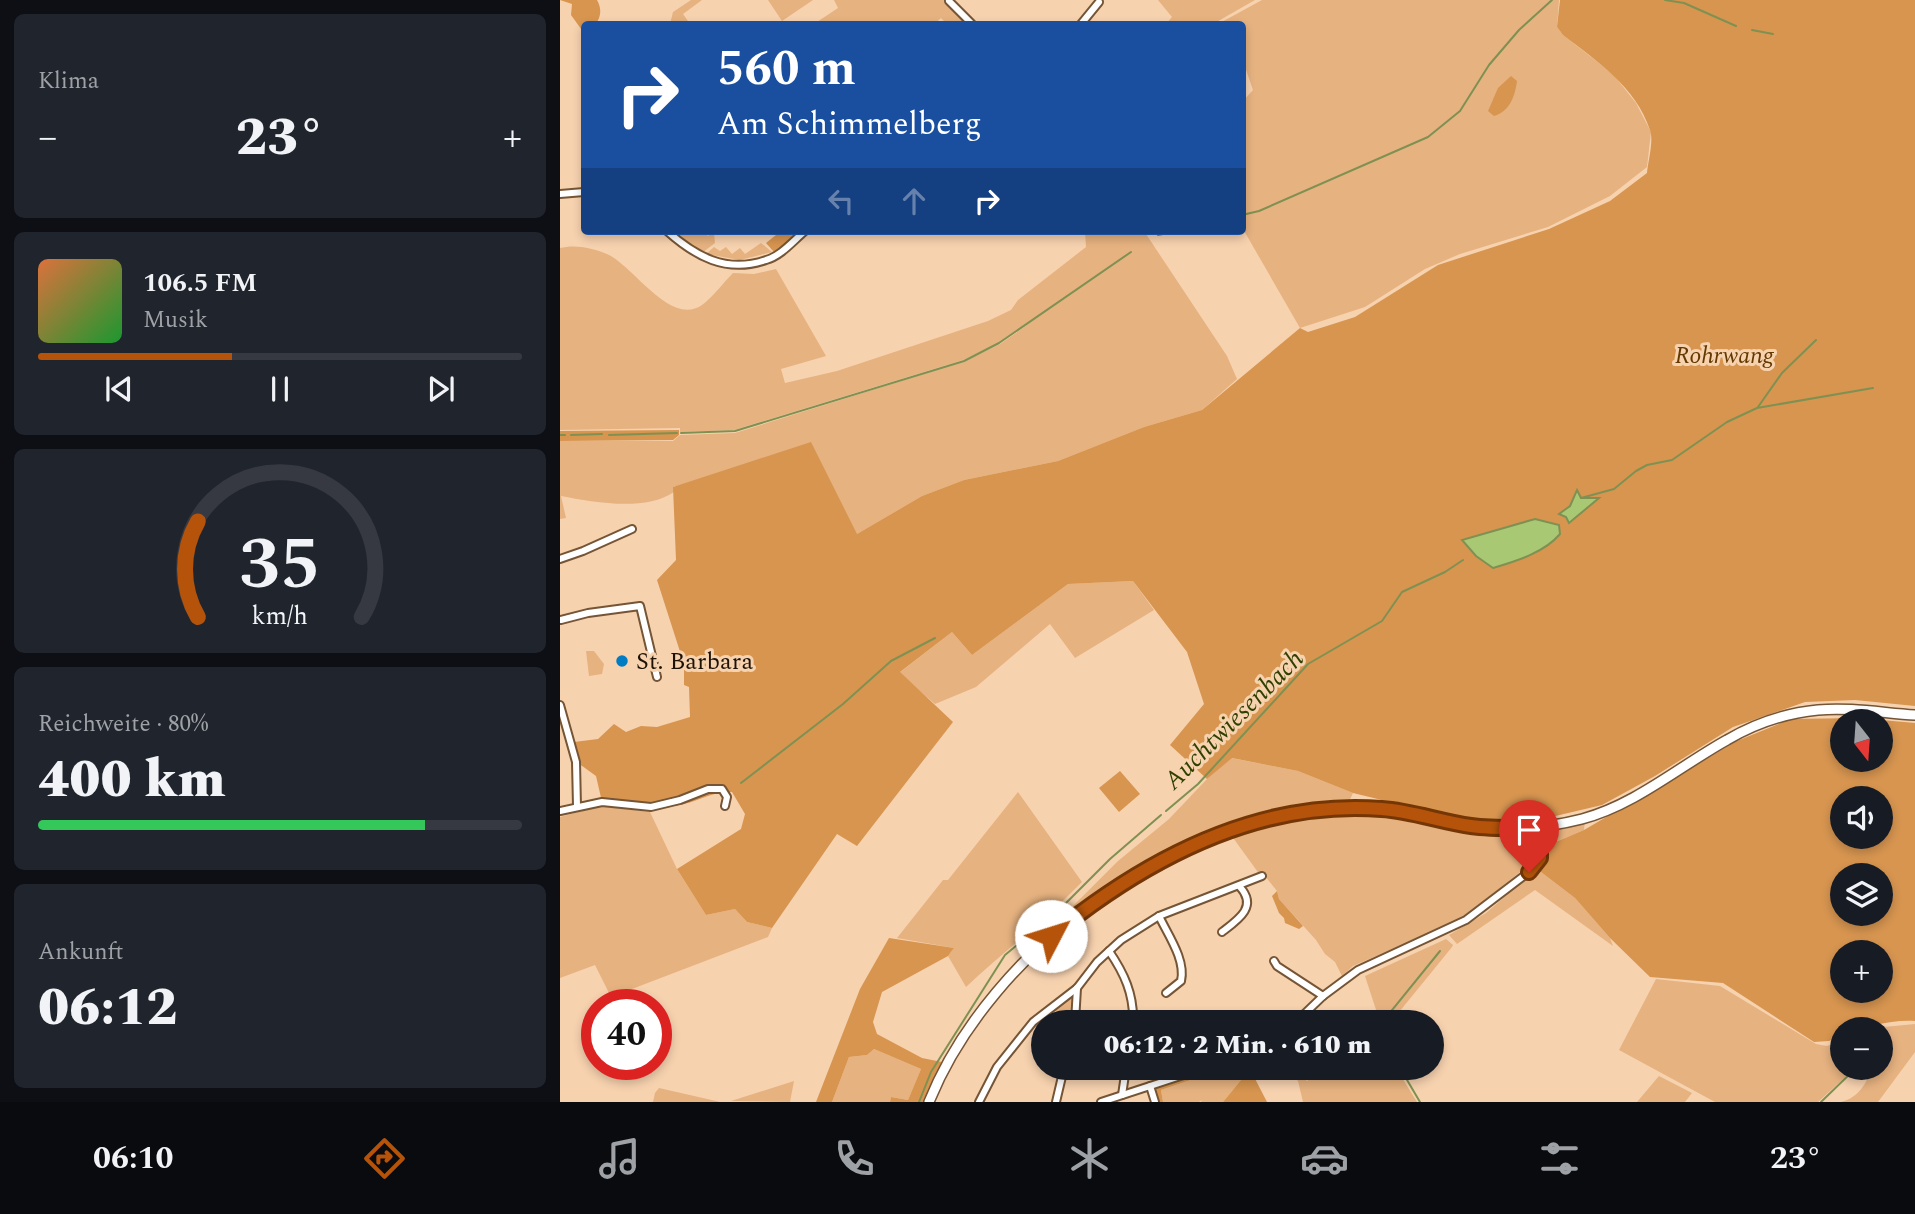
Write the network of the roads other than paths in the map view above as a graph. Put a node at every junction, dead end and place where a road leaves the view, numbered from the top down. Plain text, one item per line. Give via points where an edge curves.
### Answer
1 (949, 1) edge
2 (1099, 2) dead end
3 (969, 21) edge
4 (1083, 21) edge
5 (581, 192) edge
6 (560, 194) edge
7 (672, 235) edge
8 (800, 235) edge
9 (632, 529) dead end
10 (560, 559) edge
11 (560, 621) edge
12 (657, 677) dead end
13 (560, 705) edge
14 (1915, 715) edge
15 (570, 734) junction
16 (560, 736) edge
17 (577, 806) junction
18 (725, 806) dead end
19 (560, 811) edge
20 (1540, 828) junction
21 (1262, 876) dead end
22 (1240, 887) junction
23 (1159, 916) junction
24 (1222, 932) dead end
25 (1108, 951) junction
26 (1274, 961) dead end
27 (1077, 988) junction
28 (1166, 993) dead end
29 (1323, 996) junction
30 (1076, 1010) edge
31 (1132, 1010) edge
32 (1308, 1010) edge
33 (1061, 1080) edge
34 (1124, 1080) edge
35 (1166, 1080) edge
36 (1150, 1086) junction
37 (1122, 1095) junction
38 (929, 1102) edge
39 (978, 1102) edge
40 (1056, 1102) edge
41 (1101, 1102) edge
42 (1155, 1102) edge

1 - 3 street
2 - 4 street
5 - 6 street
7 - 8 street via 690,251 726,264 766,260
9 - 10 street
11 - 12 street via 640,606
13 - 15 street
14 - 20 street via 1819,710 1786,716 1729,738 1626,801 1585,818
15 - 16 street
15 - 17 street
17 - 18 street via 602,802 651,807 708,789 722,789 727,797
17 - 19 street
20 - 29 street via 1540,858 1487,905 1466,920 1358,970
20 - 38 street via 1472,827 1385,809 1345,807 1278,816 1208,838 1122,883 1019,965 953,1050
21 - 22 street
22 - 23 street
22 - 24 street via 1248,905
23 - 25 street
23 - 28 street via 1182,970 1181,981
25 - 27 street
25 - 31 street via 1123,971
26 - 29 street
27 - 30 street
27 - 39 street via 1016,1042
29 - 32 street
33 - 40 street
34 - 37 street
35 - 36 street
36 - 37 street
36 - 42 street
37 - 41 street

